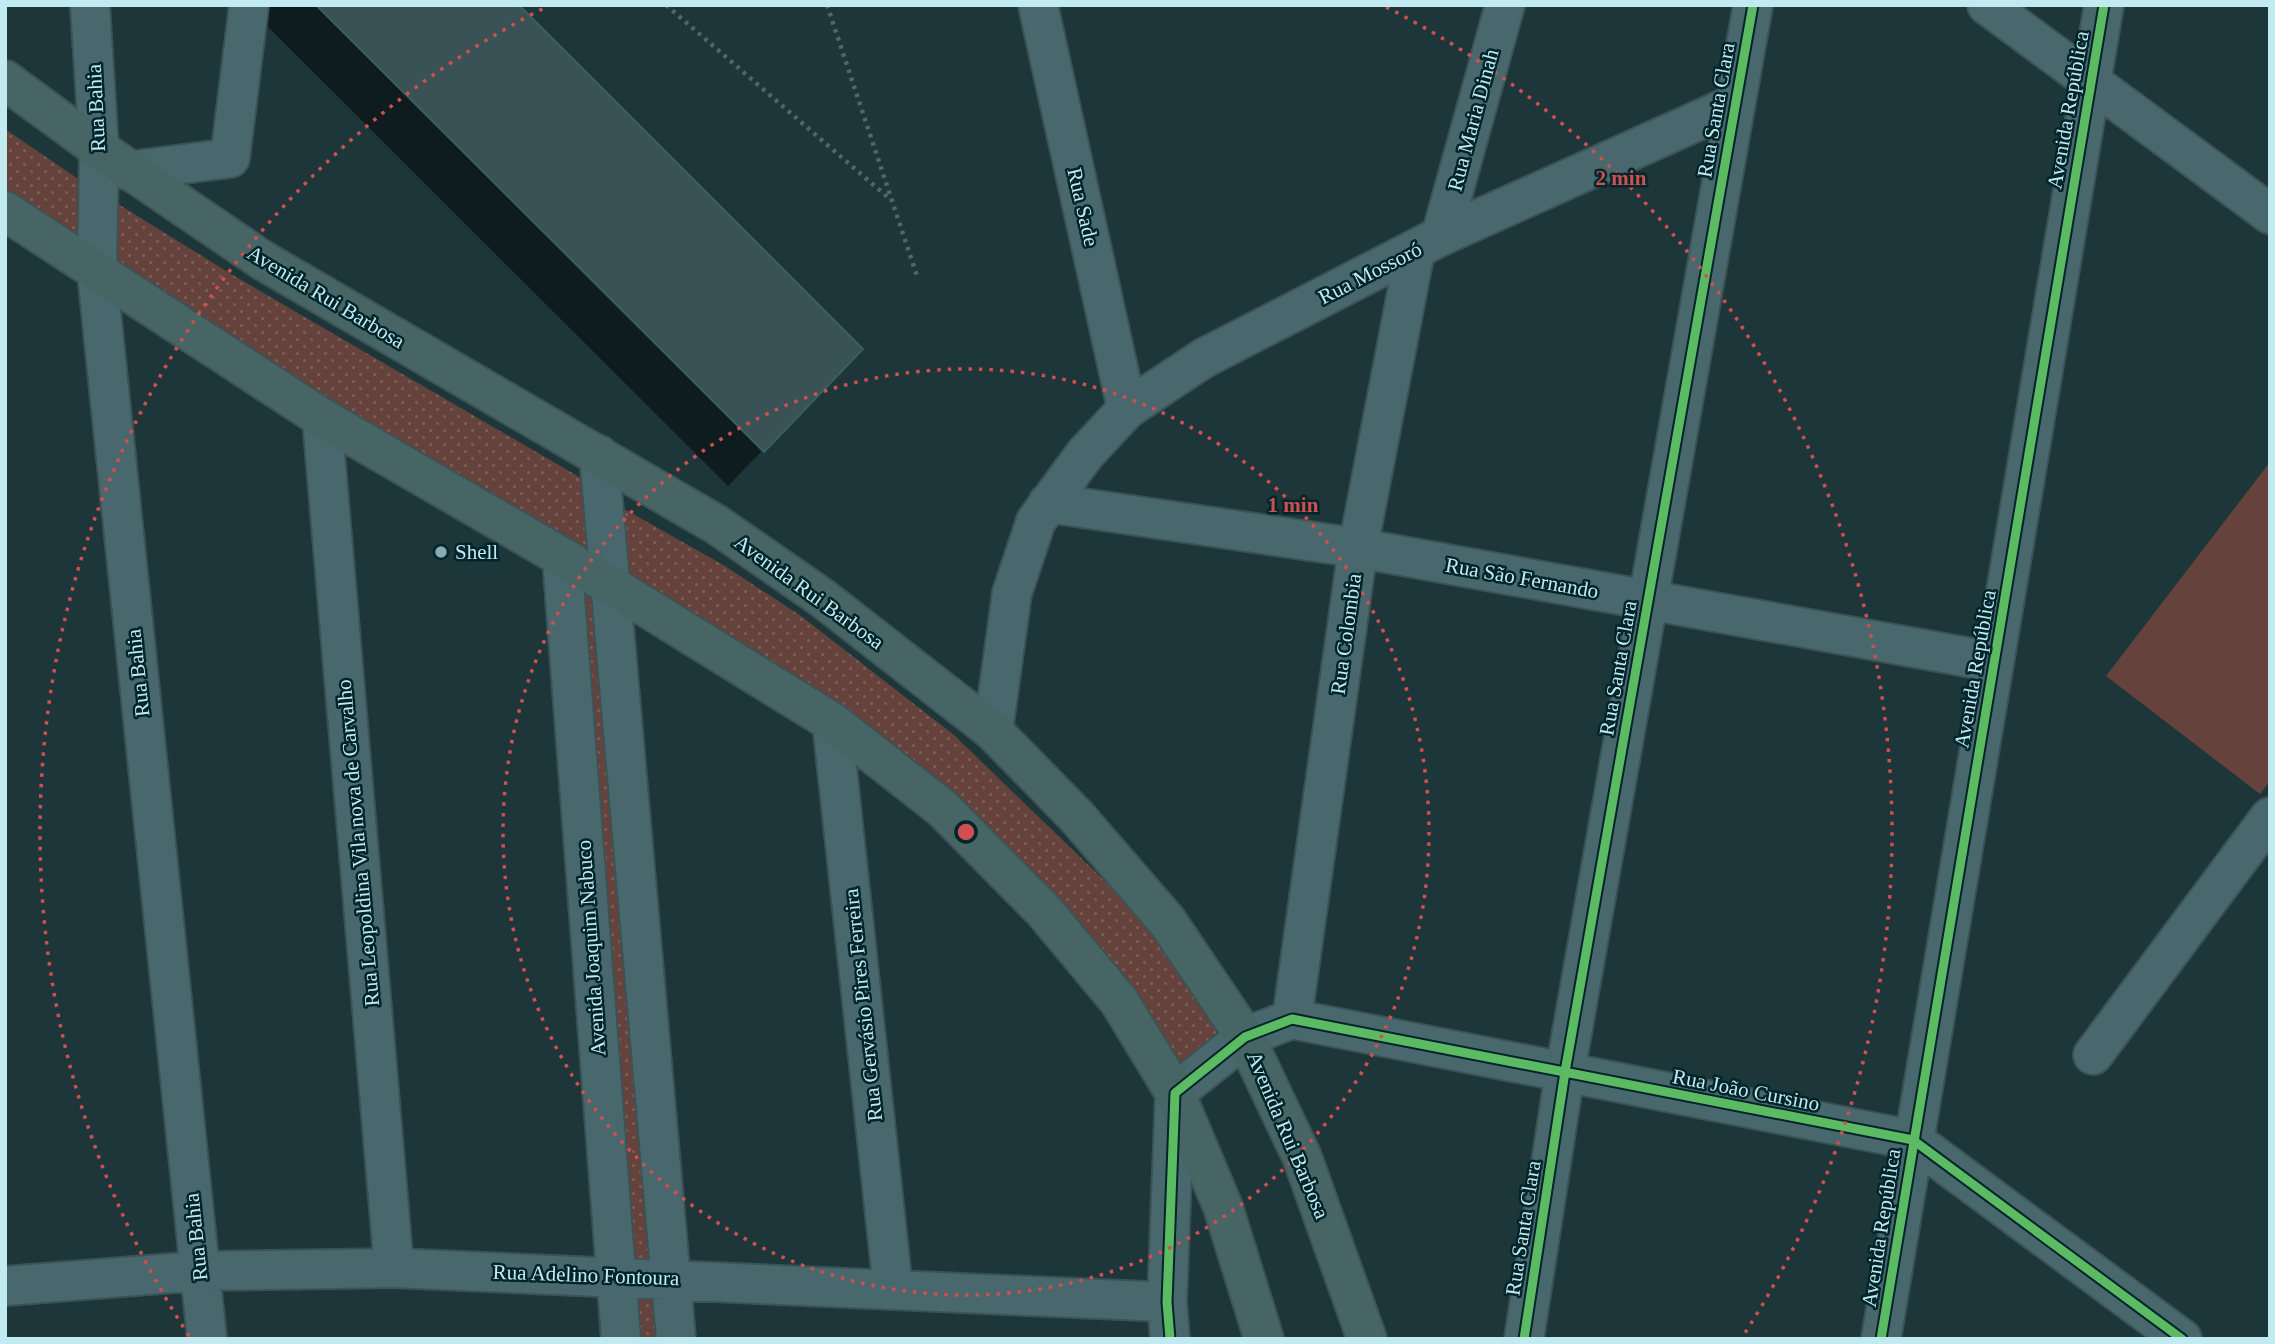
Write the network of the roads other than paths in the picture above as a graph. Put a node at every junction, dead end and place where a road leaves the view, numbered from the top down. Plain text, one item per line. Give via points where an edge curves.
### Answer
1 (90, 5) edge
2 (248, 5) edge
3 (1038, 5) edge
4 (1505, 5) edge
5 (1753, 5) edge
6 (1987, 5) edge
7 (2104, 5) edge
8 (5, 80) edge
9 (2090, 81) junction
10 (1735, 104) junction
11 (114, 160) junction
12 (5, 211) edge
13 (2270, 214) edge
14 (1428, 243) junction
15 (97, 273) junction
16 (1127, 410) junction
17 (322, 418) junction
18 (599, 455) junction
19 (1048, 503) junction
20 (1358, 548) junction
21 (562, 557) junction
22 (612, 586) junction
23 (1648, 600) junction
24 (1994, 662) junction
25 (832, 722) junction
26 (993, 731) junction
27 (2270, 817) edge
28 (1292, 1020) junction
29 (1245, 1037) junction
30 (2093, 1055) dead end
31 (1565, 1072) junction
32 (1175, 1093) junction
33 (1913, 1140) junction
34 (394, 1268) junction
35 (200, 1271) junction
36 (615, 1275) junction
37 (669, 1277) junction
38 (5, 1286) edge
39 (893, 1289) junction
40 (1169, 1320) edge
41 (207, 1339) edge
42 (621, 1339) edge
43 (676, 1339) edge
44 (1264, 1339) edge
45 (1367, 1339) edge
46 (1524, 1339) edge
47 (1881, 1339) edge
48 (2182, 1339) edge

1 - 11 street, Rua Bahia
2 - 11 street via 230,158
3 - 16 street, Rua Sade
4 - 14 street, Rua Maria Dinah
5 - 10 street, Rua Santa Clara
6 - 9 street
7 - 9 street, Avenida República
8 - 11 main road, Avenida Rui Barbosa
9 - 13 street
9 - 24 street, Avenida República
10 - 14 street, Rua Mossoró
10 - 23 street, Rua Santa Clara
11 - 15 street, Rua Bahia
11 - 18 main road, Avenida Rui Barbosa via 262,260
12 - 15 main road
14 - 16 street, Rua Mossoró via 1205,358
14 - 20 street, Rua Colombia
15 - 17 main road
15 - 35 street, Rua Bahia
16 - 19 street, Rua Mossoró via 1085,454
17 - 21 main road
17 - 34 street, Rua Leopoldina Vila nova de Carvalho
18 - 22 street
18 - 26 main road, Avenida Rui Barbosa via 717,525 821,597
19 - 20 street, Rua São Fernando
19 - 26 street, Rua Mossoró via 1022,553 1012,593
20 - 23 street, Rua São Fernando
20 - 28 street, Rua Colombia
21 - 22 main road
21 - 36 street, Avenida Joaquim Nabuco
22 - 25 main road
22 - 37 street
23 - 24 street, Rua São Fernando
23 - 31 street, Rua Santa Clara
24 - 33 street, Avenida República
25 - 32 main road via 942,808 1044,911 1119,1000
25 - 39 street, Rua Gervásio Pires Ferreira
26 - 29 main road, Avenida Rui Barbosa via 1077,817 1167,921
27 - 30 street
28 - 29 street
28 - 31 street, Rua João Cursino
29 - 32 street
29 - 45 main road, Avenida Rui Barbosa via 1302,1157
31 - 33 street, Rua João Cursino
31 - 46 street, Rua Santa Clara
32 - 40 street
32 - 44 main road via 1223,1207
33 - 47 street, Avenida República
33 - 48 street, Rua João Cursino
34 - 35 street, Rua Adelino Fontoura
34 - 36 street, Rua Adelino Fontoura
35 - 38 street, Rua Adelino Fontoura
35 - 41 street, Rua Bahia
36 - 37 street, Rua Adelino Fontoura
36 - 42 street, Avenida Joaquim Nabuco
37 - 39 street, Rua Adelino Fontoura
37 - 43 street
39 - 40 street, Rua Adelino Fontoura

